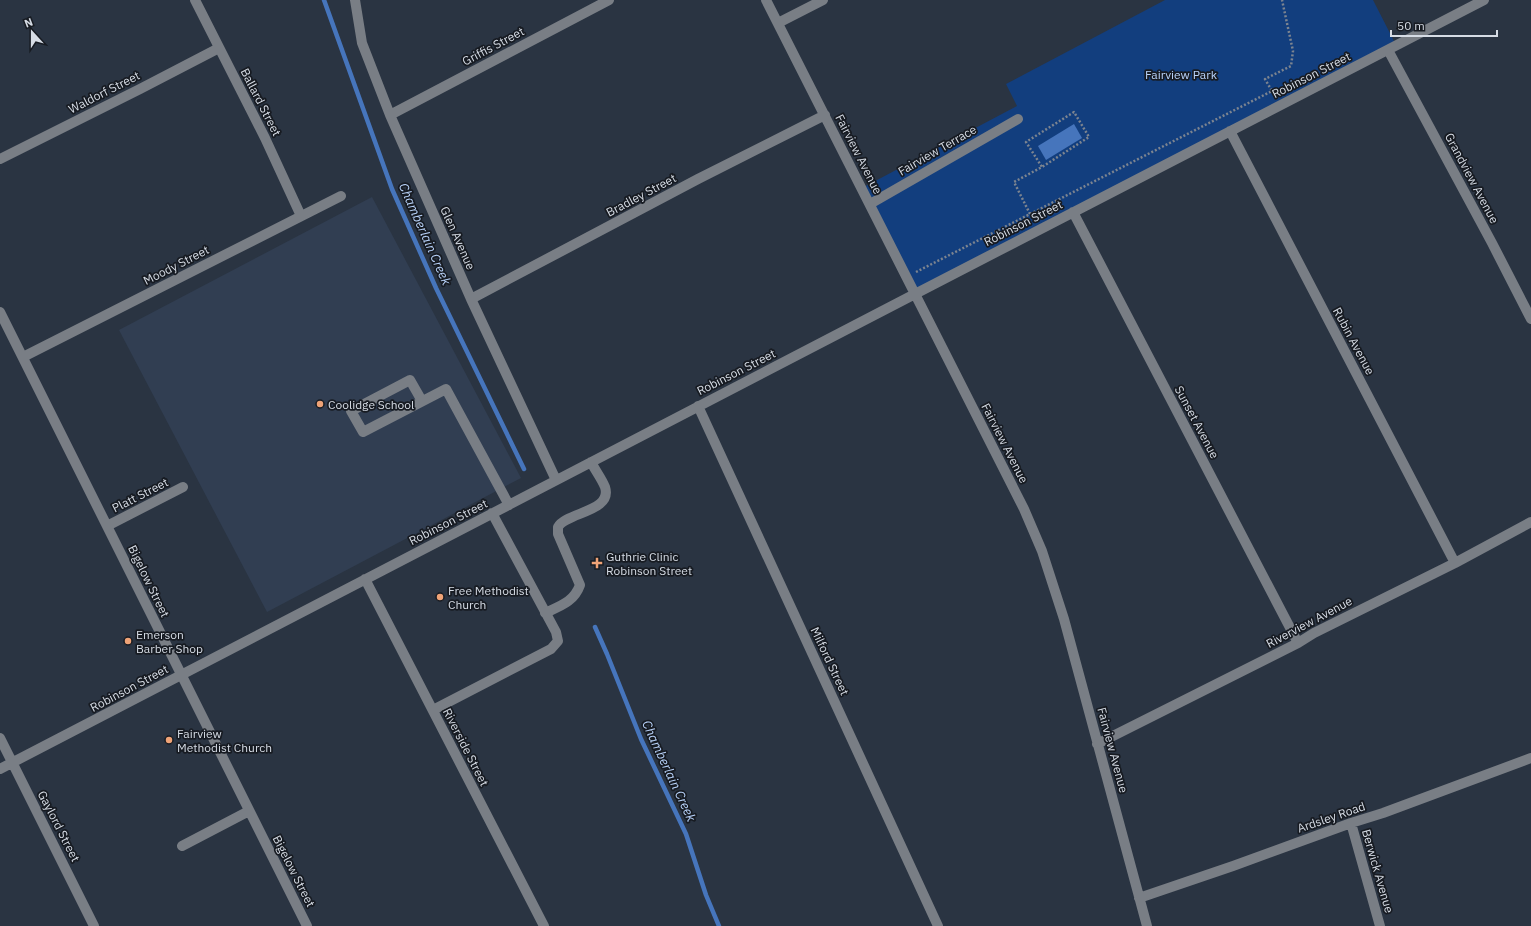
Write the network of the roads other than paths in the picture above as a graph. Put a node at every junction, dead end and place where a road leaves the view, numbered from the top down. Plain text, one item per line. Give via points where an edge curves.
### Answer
1 (195, 0) edge
2 (354, 0) edge
3 (609, 0) edge
4 (766, 0) edge
5 (823, 0) edge
6 (1484, 0) edge
7 (778, 23) junction
8 (219, 48) junction
9 (1388, 50) junction
10 (390, 115) junction
11 (825, 115) junction
12 (1018, 119) dead end
13 (1230, 131) junction
14 (0, 159) edge
15 (341, 196) dead end
16 (870, 204) junction
17 (1073, 212) junction
18 (301, 216) junction
19 (915, 294) junction
20 (471, 299) junction
21 (0, 312) edge
22 (1531, 319) edge
23 (23, 357) junction
24 (422, 401) junction
25 (698, 406) junction
26 (591, 462) junction
27 (556, 480) junction
28 (184, 487) dead end
29 (509, 505) junction
30 (492, 513) junction
31 (1531, 522) edge
32 (107, 526) junction
33 (1455, 563) junction
34 (365, 579) junction
35 (546, 613) junction
36 (1298, 643) junction
37 (181, 675) junction
38 (433, 710) junction
39 (0, 738) edge
40 (1097, 744) junction
41 (1531, 758) edge
42 (12, 763) junction
43 (0, 769) edge
44 (249, 811) junction
45 (1351, 822) junction
46 (182, 846) dead end
47 (1139, 898) junction
48 (94, 926) edge
49 (307, 926) edge
50 (544, 926) edge
51 (938, 926) edge
52 (1147, 926) edge
53 (1380, 926) edge

1 - 8 street, Ballard Street
2 - 10 street, Glen Avenue via 362,43
3 - 10 street, Griffis Street
4 - 7 street, Fairview Avenue
5 - 7 street
6 - 9 street, Robinson Street
7 - 11 street, Fairview Avenue
8 - 14 street, Waldorf Street
8 - 18 street, Ballard Street
9 - 13 street, Robinson Street
9 - 22 street, Grandview Avenue
10 - 20 street, Glen Avenue
11 - 16 street, Fairview Avenue
11 - 20 street, Bradley Street
12 - 16 street, Fairview Terrace
13 - 17 street, Robinson Street
13 - 33 street, Rubin Avenue
15 - 18 street, Moody Street
16 - 19 street, Fairview Avenue
17 - 19 street, Robinson Street
17 - 36 street, Sunset Avenue
18 - 23 street, Moody Street
19 - 25 street, Robinson Street
19 - 40 street, Fairview Avenue via 1024,509 1042,551 1064,619
20 - 27 street, Glen Avenue
21 - 23 street, Bigelow Street
23 - 32 street, Bigelow Street
24 - 24 street via 410,380 351,411 364,432
24 - 29 street via 446,389
25 - 26 street, Robinson Street
25 - 51 street, Milford Street
26 - 27 street, Robinson Street
26 - 35 street via 606,495 597,506 558,527 558,534 580,586 571,600
27 - 29 street, Robinson Street
28 - 32 street, Platt Street
29 - 30 street, Robinson Street
30 - 34 street, Robinson Street
30 - 35 street
31 - 33 street, Riverview Avenue
32 - 37 street, Bigelow Street
33 - 36 street, Riverview Avenue
34 - 37 street, Robinson Street
34 - 38 street, Riverside Street
35 - 38 street via 558,641 551,649
36 - 40 street, Riverview Avenue
37 - 42 street, Robinson Street
37 - 44 street, Bigelow Street
38 - 50 street, Riverside Street
39 - 42 street, Gaylord Street
40 - 47 street, Fairview Avenue
41 - 45 street, Ardsley Road via 1383,813
42 - 43 street, Robinson Street
42 - 48 street, Gaylord Street
44 - 46 street
44 - 49 street, Bigelow Street
45 - 47 street, Ardsley Road
45 - 53 street, Berwick Avenue
47 - 52 street, Fairview Avenue

